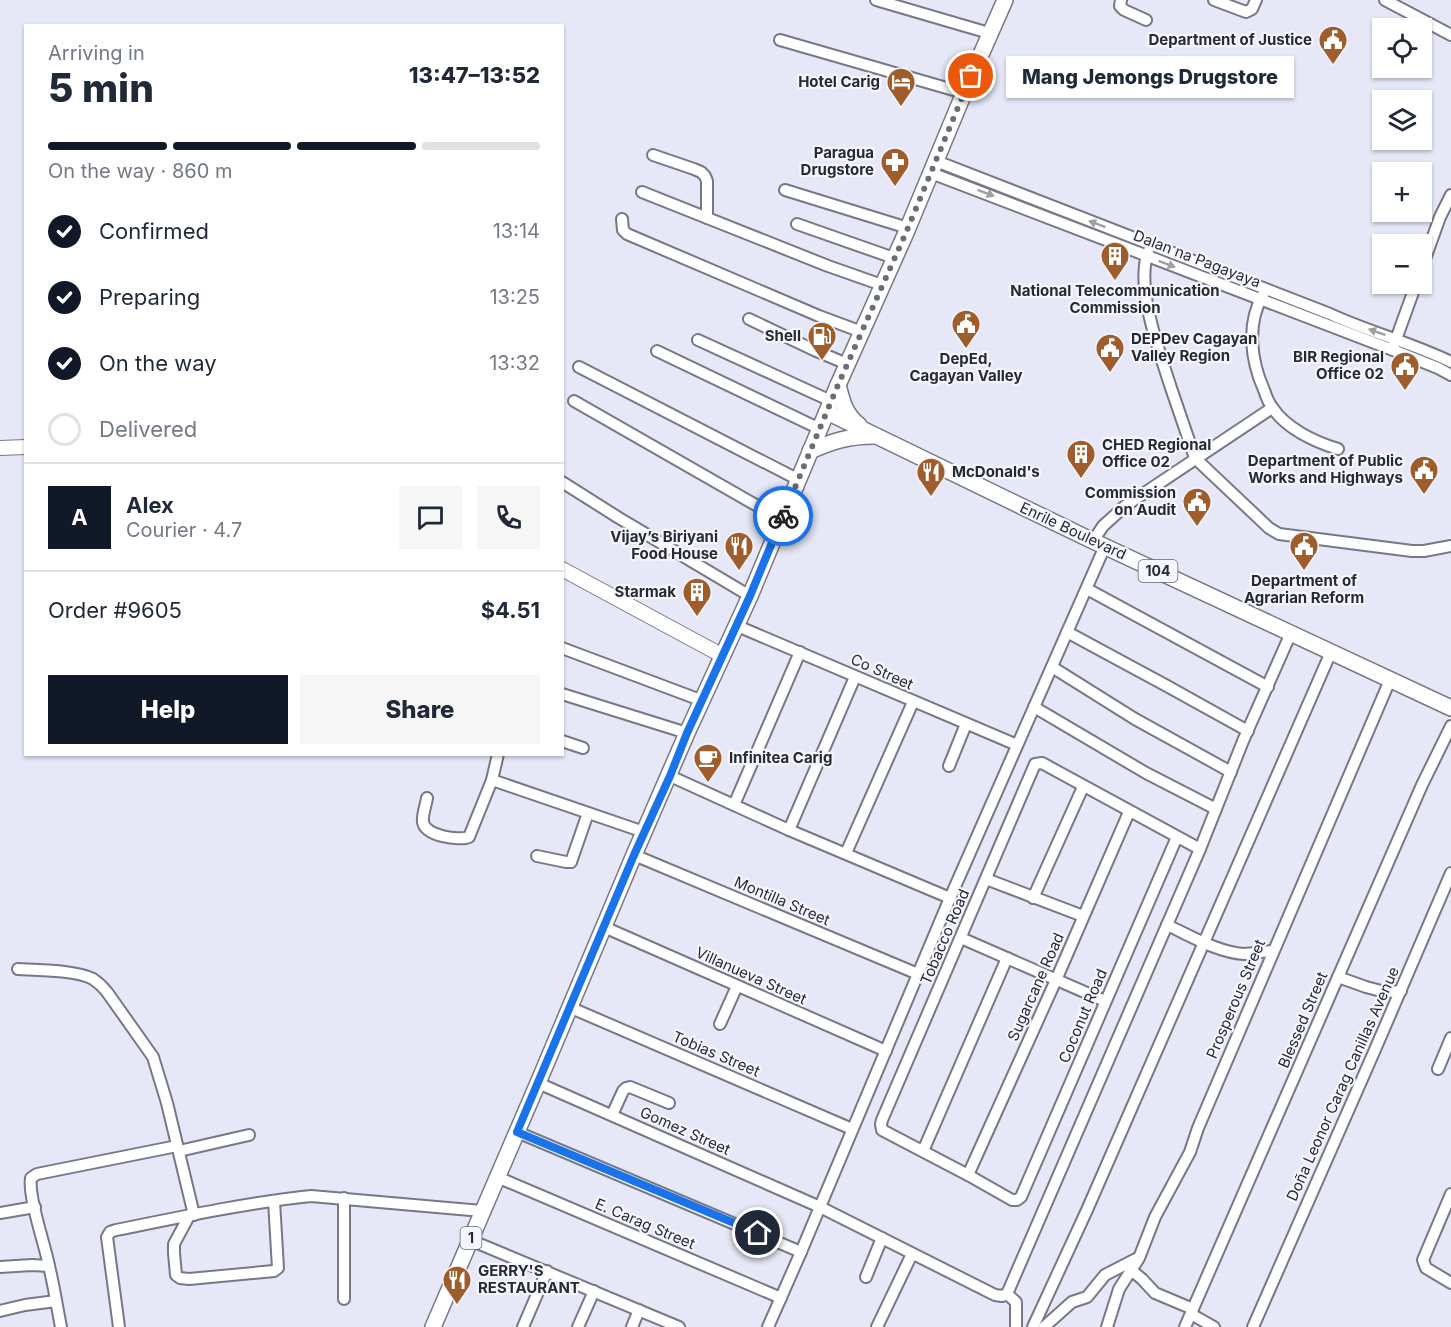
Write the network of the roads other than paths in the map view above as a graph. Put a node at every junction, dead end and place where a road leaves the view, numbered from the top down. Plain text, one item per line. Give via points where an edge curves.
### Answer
1 (876, 0) edge
2 (1005, 0) edge
3 (1121, 0) edge
4 (1214, 0) edge
5 (1256, 0) edge
6 (1385, 0) edge
7 (1408, 5) edge
8 (1146, 20) dead end
9 (989, 33) junction
10 (1451, 35) edge
11 (780, 40) dead end
12 (964, 93) junction
13 (653, 155) dead end
14 (933, 167) junction
15 (785, 190) dead end
16 (642, 192) dead end
17 (1451, 195) edge
18 (707, 218) junction
19 (622, 219) dead end
20 (797, 224) dead end
21 (908, 228) junction
22 (1432, 239) edge
23 (1151, 245) junction
24 (1146, 256) junction
25 (894, 258) junction
26 (882, 285) junction
27 (1412, 294) edge
28 (1263, 295) junction
29 (749, 319) dead end
30 (862, 332) junction
31 (698, 340) dead end
32 (1394, 344) junction
33 (657, 351) dead end
34 (1451, 362) edge
35 (847, 364) junction
36 (579, 367) dead end
37 (1451, 375) edge
38 (838, 385) junction
39 (574, 401) dead end
40 (829, 407) junction
41 (1272, 408) junction
42 (820, 429) junction
43 (871, 433) junction
44 (24, 447) edge
45 (0, 448) edge
46 (1338, 449) dead end
47 (810, 451) junction
48 (1195, 458) junction
49 (799, 480) junction
50 (564, 483) edge
51 (782, 520) junction
52 (1099, 544) junction
53 (1451, 546) edge
54 (564, 570) edge
55 (1087, 589) junction
56 (750, 596) junction
57 (735, 625) junction
58 (1067, 632) junction
59 (1291, 633) junction
60 (564, 649) edge
61 (800, 651) junction
62 (1331, 652) junction
63 (723, 656) junction
64 (1052, 667) junction
65 (855, 677) junction
66 (1390, 680) junction
67 (1268, 687) junction
68 (564, 695) edge
69 (703, 701) junction
70 (913, 702) junction
71 (1034, 707) junction
72 (1451, 708) edge
73 (966, 724) junction
74 (1451, 726) edge
75 (1248, 731) junction
76 (687, 733) junction
77 (564, 742) edge
78 (1017, 745) junction
79 (583, 748) dead end
80 (498, 756) edge
81 (949, 766) dead end
82 (1231, 772) junction
83 (670, 776) junction
84 (492, 780) junction
85 (1083, 787) junction
86 (427, 798) dead end
87 (734, 805) junction
88 (1216, 809) junction
89 (1129, 812) junction
90 (588, 813) junction
91 (789, 830) junction
92 (644, 832) junction
93 (1177, 837) junction
94 (1200, 849) junction
95 (846, 853) junction
96 (634, 855) junction
97 (537, 856) dead end
98 (1451, 873) edge
99 (986, 879) junction
100 (950, 898) junction
101 (1033, 898) junction
102 (1083, 916) junction
103 (1167, 925) junction
104 (604, 927) junction
105 (961, 938) junction
106 (1204, 942) junction
107 (1273, 951) junction
108 (1007, 958) junction
109 (18, 969) dead end
110 (918, 974) junction
111 (1338, 977) junction
112 (1056, 980) junction
113 (737, 986) junction
114 (1401, 991) junction
115 (1105, 1001) junction
116 (569, 1007) junction
117 (720, 1024) dead end
118 (1451, 1038) edge
119 (886, 1051) junction
120 (1438, 1069) dead end
121 (538, 1083) junction
122 (669, 1103) dead end
123 (612, 1115) junction
124 (852, 1129) junction
125 (516, 1133) junction
126 (249, 1135) dead end
127 (178, 1148) junction
128 (923, 1151) junction
129 (968, 1174) junction
130 (497, 1177) junction
131 (1451, 1194) edge
132 (344, 1198) junction
133 (274, 1201) junction
134 (35, 1207) junction
135 (820, 1207) junction
136 (482, 1211) junction
137 (0, 1213) edge
138 (192, 1215) junction
139 (882, 1238) junction
140 (471, 1240) junction
141 (801, 1252) junction
142 (912, 1254) junction
143 (1139, 1258) junction
144 (49, 1266) junction
145 (0, 1267) edge
146 (1131, 1270) junction
147 (546, 1271) junction
148 (866, 1277) dead end
149 (1451, 1283) edge
150 (594, 1291) junction
151 (1007, 1294) junction
152 (781, 1298) junction
153 (344, 1299) dead end
154 (56, 1301) junction
155 (639, 1310) junction
156 (0, 1311) edge
157 (1192, 1311) junction
158 (771, 1326) edge
159 (60, 1327) edge
160 (119, 1327) edge
161 (433, 1327) edge
162 (523, 1327) edge
163 (578, 1327) edge
164 (632, 1327) edge
165 (680, 1327) edge
166 (877, 1327) edge
167 (1016, 1327) edge
168 (1033, 1327) edge
169 (1044, 1327) edge
170 (1107, 1327) edge
171 (1185, 1327) edge
172 (1214, 1327) edge
173 (1253, 1327) edge

1 - 9 street
2 - 9 highway, 1
3 - 8 street via 1124,10
4 - 5 street via 1246,12
6 - 7 street
7 - 10 street
9 - 12 highway, 1
11 - 12 street
12 - 14 highway, 1
13 - 18 street via 705,176
14 - 21 highway, 1
23 -> 14 street, Dalan na Pagayaya
14 -> 24 street, Dalan na Pagayaya
15 - 21 street
16 - 18 street
17 - 22 street
18 - 26 street
19 - 30 street via 627,234
20 - 25 street
21 - 25 highway, 1
23 - 24 street
23 - 28 street, Dalan na Pagayaya
24 -> 28 street, Dalan na Pagayaya
24 - 48 street via 1151,322
25 - 26 highway, 1
26 - 30 highway, 1
27 - 32 street
28 - 32 street, Dalan na Pagayaya
28 - 41 street via 1252,330 1252,346 1254,363
29 - 35 street
30 - 35 highway, 1
31 - 40 street
32 - 34 street, Dalan na Pagayaya
32 - 37 street, Dalan na Pagayaya
33 - 42 street
35 - 38 highway, 1
36 - 49 street
38 - 40 highway, 1
38 - 43 highway via 848,415
39 - 51 street
40 - 42 highway, 1
40 - 43 highway, Enrile Boulevard / 104
41 - 46 street via 1306,436
41 - 48 street
42 - 47 highway, 1
43 - 47 highway via 836,440
43 - 52 highway, Enrile Boulevard / 104
44 - 45 main road
47 - 49 highway, 1
48 - 52 street via 1125,506 1103,526
48 - 53 street via 1279,534 1412,551
49 - 51 highway, 1
50 - 56 street
51 - 56 highway, 1
52 - 55 street
52 - 59 highway, Enrile Boulevard / 104
54 - 63 main road
55 - 58 street
55 - 67 street
56 - 57 highway, 1
57 - 61 street, Co Street
57 - 63 highway, 1
58 - 64 street
58 - 75 street
59 - 62 highway, Enrile Boulevard / 104
59 - 67 street
60 - 69 street
61 - 65 street, Co Street
61 - 87 street
62 - 66 highway, Enrile Boulevard / 104
62 - 106 street
63 - 69 highway, 1
64 - 71 street
64 - 82 street
65 - 70 street, Co Street
65 - 91 street
66 - 72 highway, Enrile Boulevard / 104
66 - 107 street, Prosperous Street
67 - 75 street
68 - 76 street
69 - 76 highway, 1
70 - 73 street, Co Street
70 - 95 street
71 - 78 street
71 - 88 street
73 - 78 street, Co Street
73 - 81 street
74 - 111 street, Blessed Street
75 - 82 street
76 - 83 highway, 1
77 - 79 street
78 - 100 street
80 - 84 street
82 - 88 street
83 - 87 street
83 - 92 highway, 1
84 - 86 street via 472,833 466,838 429,832 423,821
84 - 90 street
85 - 89 street
85 - 99 street, Tobacco Road via 1036,763
85 - 101 street
87 - 91 street
88 - 94 street
89 - 93 street
89 - 102 street, Sugarcane Road
90 - 92 street
90 - 97 street via 571,862
91 - 95 street
92 - 96 highway, 1
93 - 94 street
93 - 115 street, Coconut Road
94 - 103 street
95 - 100 street
96 - 104 highway, 1
96 - 110 street, Montilla Street
98 - 114 street, Doña Leonor Carag Canillas Avenue
99 - 101 street
99 - 105 street, Tobacco Road
100 - 110 street
101 - 102 street
102 - 112 street, Sugarcane Road
103 - 106 street
103 - 151 street
104 - 113 street, Villanueva Street
104 - 116 highway, 1
105 - 108 street
105 - 128 street, Tobacco Road via 881,1124 882,1130
106 - 107 street via 1242,954
106 - 168 street
107 - 143 street, Prosperous Street via 1190,1152 1155,1217
108 - 112 street
108 - 128 street
109 - 127 street via 70,973 100,984 153,1057
110 - 119 street
111 - 114 street via 1385,992
111 - 157 street, Blessed Street
112 - 115 street
112 - 129 street, Sugarcane Road
113 - 117 street
113 - 119 street, Villanueva Street
114 - 173 street, Doña Leonor Carag Canillas Avenue
115 - 129 street, Coconut Road via 1019,1199 1012,1200
116 - 121 highway, 1
116 - 124 street, Tobias Street
118 - 120 street
119 - 124 street
121 - 123 street, Gomez Street
121 - 125 highway, 1
122 - 123 street via 629,1087 623,1091
123 - 135 street, Gomez Street
124 - 135 street
125 - 130 highway, 1
125 - 141 street
126 - 127 street
127 - 134 street via 37,1174 31,1180
127 - 138 street
128 - 129 street
130 - 136 highway, 1
130 - 152 street, E. Carag Street
131 - 149 street via 1423,1260 1426,1268
132 - 133 street via 311,1196
132 - 136 street
132 - 153 street
133 - 138 street
133 - 138 street via 278,1268 274,1271 180,1278 176,1275 174,1244
134 - 137 street
134 - 144 street
135 - 139 street, Gomez Street
135 - 141 street
136 - 140 highway, 1
138 - 160 street via 109,1234
139 - 142 street, Gomez Street
139 - 148 street
140 - 147 street
140 - 161 highway, 1
141 - 152 street
142 - 151 street, Gomez Street via 994,1295
142 - 166 street
143 - 146 street, Prosperous Street
143 - 169 street via 1105,1275 1087,1297 1072,1302
144 - 145 street
144 - 154 street
146 - 157 street via 1155,1293
146 - 170 street, Prosperous Street via 1119,1289
147 - 150 street
147 - 162 street
150 - 155 street
150 - 163 street
151 - 167 street via 1016,1302
152 - 158 street
154 - 156 street
154 - 159 street
155 - 164 street
155 - 165 street
157 - 171 street, Blessed Street
157 - 172 street

